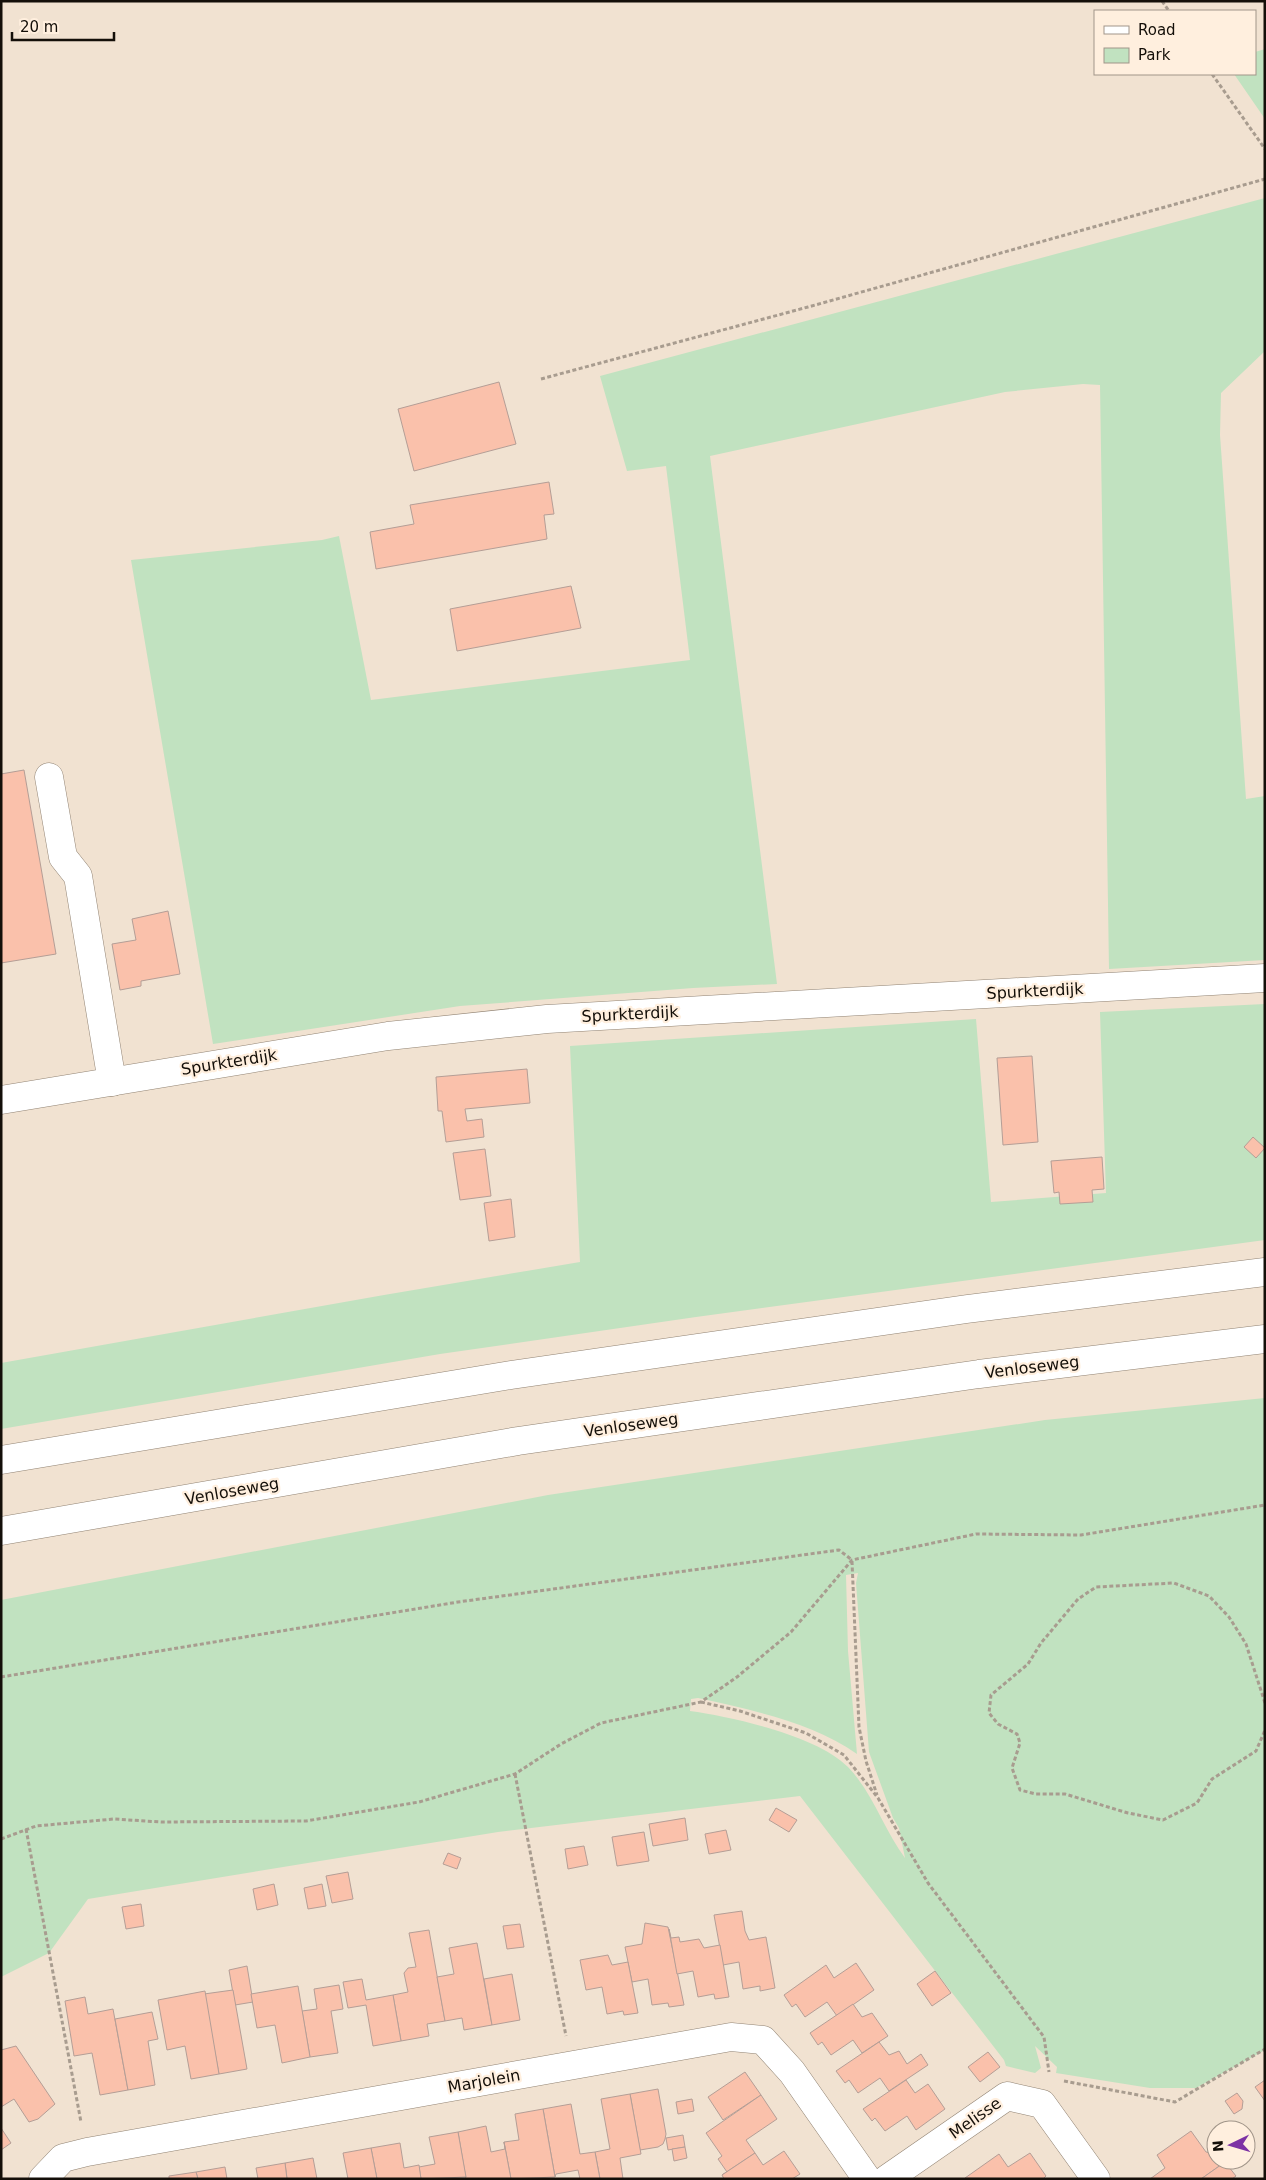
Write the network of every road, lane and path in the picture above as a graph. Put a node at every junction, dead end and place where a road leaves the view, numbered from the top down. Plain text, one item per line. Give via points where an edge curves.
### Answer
1 (1213, 75) edge
2 (1265, 149) edge
3 (1265, 178) edge
4 (541, 379) dead end
5 (49, 777) dead end
6 (1265, 978) edge
7 (112, 1082) junction
8 (1, 1100) edge
9 (1265, 1272) edge
10 (1265, 1339) edge
11 (1, 1460) edge
12 (1265, 1505) edge
13 (1, 1531) edge
14 (852, 1560) junction
15 (1, 1676) edge
16 (700, 1702) junction
17 (1265, 1702) edge
18 (1265, 1730) edge
19 (516, 1774) junction
20 (878, 1798) junction
21 (26, 1830) junction
22 (1, 1839) edge
23 (1265, 2049) edge
24 (571, 2065) junction
25 (1059, 2080) dead end
26 (1007, 2096) junction
27 (87, 2152) junction
28 (43, 2179) edge
29 (867, 2179) edge
30 (887, 2179) edge
31 (1096, 2179) edge

1 - 2 path
3 - 4 path
5 - 7 main road via 64,856 78,876
6 - 7 main road, Spurkterdijk via 546,1019 388,1036
7 - 8 main road, Spurkterdijk
9 - 11 main road via 967,1309 521,1374
10 - 13 main road, Venloseweg via 979,1374 528,1440
12 - 14 path via 1081,1536 976,1534
14 - 15 path via 839,1550 468,1600
14 - 16 path via 791,1632 737,1677
14 - 20 path via 859,1727
16 - 19 path via 601,1723 561,1744
16 - 20 path via 740,1711 806,1733 844,1755
17 - 18 path via 1246,1644 1209,1596 1174,1583 1123,1584 1096,1587 1078,1599 1028,1664 991,1695 989,1713 998,1724 1017,1734 1020,1742 1012,1768 1020,1790 1036,1794 1065,1794 1162,1820 1197,1803 1212,1779 1256,1750
19 - 21 path via 418,1802 306,1821 161,1822 114,1819 36,1826
19 - 24 path
20 - 26 path via 928,1883 1044,2037 1049,2078
21 - 22 path
21 - 27 path
23 - 25 path via 1175,2102
24 - 27 main road, Marjolein
24 - 29 main road, Marjolein via 731,2037 764,2040 792,2072
26 - 30 main road, Melisse
26 - 31 main road, Melisse via 1042,2104
27 - 28 main road, Marjolein via 63,2158

